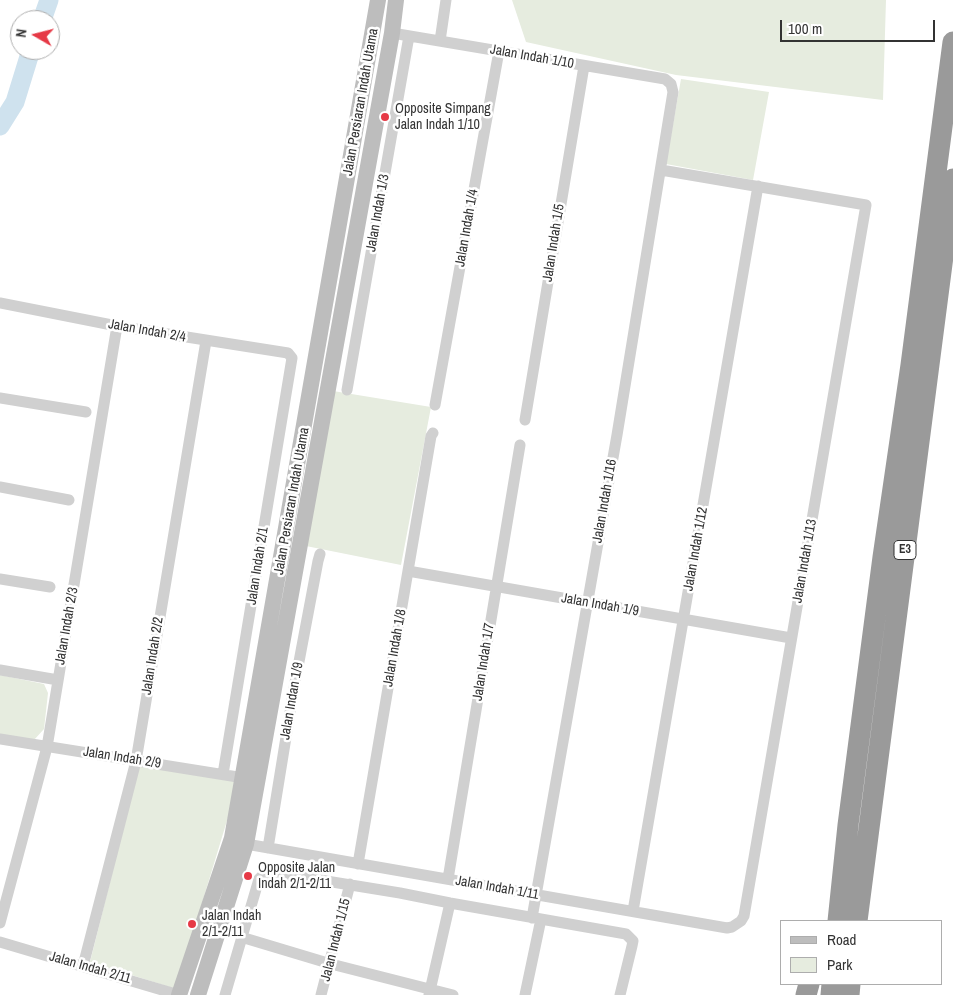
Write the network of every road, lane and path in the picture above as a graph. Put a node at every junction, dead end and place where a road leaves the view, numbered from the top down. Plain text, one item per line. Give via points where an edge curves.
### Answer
1 (378, 0) edge
2 (396, 0) edge
3 (446, 0) edge
4 (400, 34) junction
5 (440, 41) junction
6 (953, 42) edge
7 (499, 51) junction
8 (367, 65) junction
9 (584, 66) junction
10 (671, 84) joint
11 (660, 170) junction
12 (953, 179) edge
13 (758, 186) junction
14 (0, 303) edge
15 (117, 326) junction
16 (206, 341) junction
17 (292, 358) joint
18 (348, 390) dead end
19 (0, 398) edge
20 (435, 405) dead end
21 (86, 412) dead end
22 (525, 420) dead end
23 (433, 432) dead end
24 (520, 445) dead end
25 (0, 488) edge
26 (69, 500) dead end
27 (320, 554) dead end
28 (408, 571) junction
29 (0, 579) edge
30 (50, 587) dead end
31 (496, 587) junction
32 (586, 602) junction
33 (684, 620) junction
34 (791, 638) junction
35 (0, 670) edge
36 (58, 680) junction
37 (0, 739) edge
38 (47, 747) junction
39 (136, 761) junction
40 (223, 774) junction
41 (244, 778) junction
42 (235, 821) junction
43 (848, 825) junction
44 (246, 844) junction
45 (268, 848) junction
46 (224, 861) junction
47 (358, 864) junction
48 (448, 879) junction
49 (350, 884) junction
50 (536, 895) junction
51 (450, 903) junction
52 (633, 912) junction
53 (744, 916) joint
54 (536, 918) junction
55 (826, 920) edge
56 (838, 920) edge
57 (857, 920) edge
58 (0, 923) edge
59 (242, 937) junction
60 (0, 942) edge
61 (330, 964) junction
62 (83, 966) junction
63 (201, 988) edge
64 (158, 992) edge
65 (429, 992) edge
66 (179, 995) edge
67 (184, 995) edge
68 (225, 995) edge
69 (321, 995) edge
70 (452, 995) edge
71 (525, 995) edge
72 (620, 995) edge

1 - 4 main road via 381,21 385,27
1 - 8 main road, Jalan Persiaran Indah Utama
2 - 4 main road, Jalan Persiaran Indah Utama
3 - 5 street
4 - 5 street, Jalan Indah 1/10
4 - 8 main road via 378,41
4 - 18 street, Jalan Indah 1/3
4 - 44 main road, Jalan Persiaran Indah Utama
5 - 7 street, Jalan Indah 1/10
6 - 43 highway, E3
7 - 9 street, Jalan Indah 1/10
7 - 20 street, Jalan Indah 1/4
8 - 41 main road, Jalan Persiaran Indah Utama
9 - 10 street, Jalan Indah 1/10 via 665,79
9 - 22 street, Jalan Indah 1/5
10 - 11 street, Jalan Indah 1/16 via 673,92
11 - 13 street
11 - 32 street, Jalan Indah 1/16
12 - 57 highway, E3
13 - 33 street, Jalan Indah 1/12
13 - 34 street, Jalan Indah 1/13 via 866,205
14 - 15 street, Jalan Indah 2/4
15 - 16 street, Jalan Indah 2/4
15 - 36 street, Jalan Indah 2/3
16 - 17 street, Jalan Indah 2/4 via 288,353
16 - 39 street, Jalan Indah 2/2
17 - 40 street, Jalan Indah 2/1
19 - 21 street
23 - 28 street, Jalan Indah 1/8
24 - 31 street, Jalan Indah 1/7
25 - 26 street
27 - 45 street, Jalan Indan 1/9
28 - 31 street, Jalan Indah 1/9
28 - 47 street, Jalan Indah 1/8
29 - 30 street
31 - 32 street, Jalan Indah 1/9
31 - 48 street, Jalan Indah 1/7
32 - 33 street, Jalan Indah 1/9
32 - 50 street, Jalan Indah 1/16
33 - 34 street, Jalan Indah 1/9
33 - 52 street, Jalan Indah 1/12
34 - 53 street, Jalan Indah 1/13
35 - 36 street
36 - 38 street, Jalan Indah 2/3
37 - 38 street, Jalan Indah 2/9
38 - 39 street, Jalan Indah 2/9
38 - 58 street, Jalan Indah 2/3
39 - 40 street, Jalan Indah 2/9
39 - 62 street, Jalan Indah 2/2
40 - 41 street, Jalan Indah 2/9
41 - 42 main road, Jalan Persiaran Indah Utama
42 - 44 main road via 241,841
42 - 46 main road, Jalan Persiaran Indah Utama
43 - 55 highway
43 - 56 highway, E3
44 - 45 street, Jalan Indah 1/11
44 - 46 main road
44 - 63 main road, Jalan Persiaran Indah Utama
45 - 47 street, Jalan Indah 1/11
46 - 66 main road, Jalan Persiaran Indah Utama
47 - 48 street, Jalan Indah 1/11
48 - 50 street, Jalan Indah 1/11
49 - 51 street, Jalan Indah 1/11
49 - 59 street, Jalan Indah 1/11 via 271,872 264,874 259,879
49 - 61 street, Jalan Indah 1/15
50 - 52 street, Jalan Indah 1/11
50 - 54 street, Jalan Indah 1/16
51 - 54 street, Jalan Indah 1/11
51 - 65 street
52 - 53 street, Jalan Indah 1/11 via 727,928 737,925
54 - 71 street, Jalan Indah 1/16
54 - 72 street, Jalan Indah 1/11 via 626,934 633,941
59 - 61 street
59 - 68 street
60 - 62 street, Jalan Indah 2/11
61 - 65 street
61 - 69 street, Jalan Indah 1/15
62 - 64 street, Jalan Indah 2/11
63 - 67 main road via 193,985
64 - 66 street, Jalan Indah 2/11
65 - 70 street
66 - 67 main road

